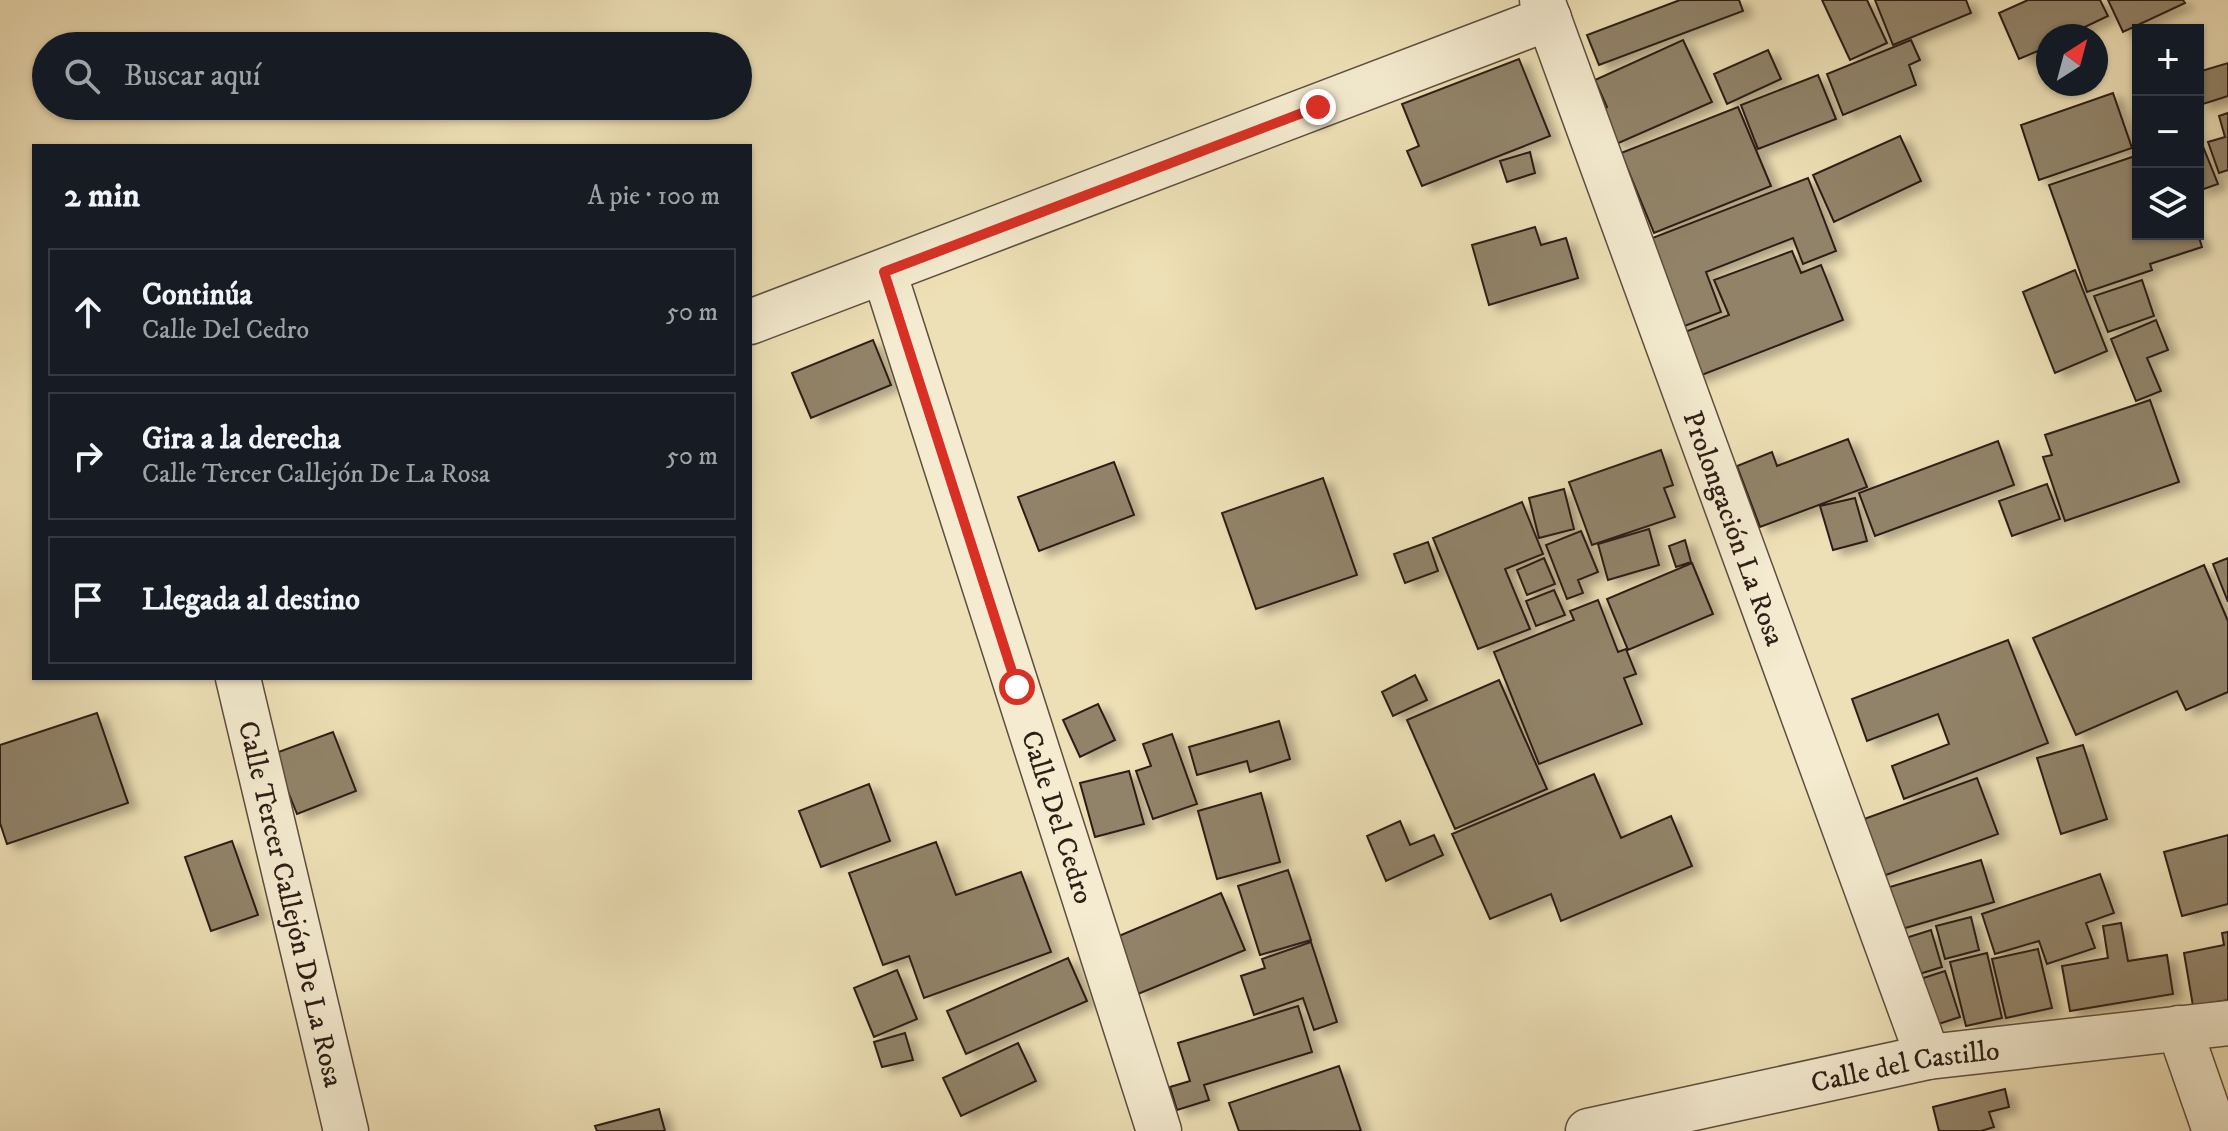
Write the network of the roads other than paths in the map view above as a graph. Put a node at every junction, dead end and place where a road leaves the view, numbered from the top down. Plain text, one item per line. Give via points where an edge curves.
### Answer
1 (1545, 9) edge
2 (884, 272) junction
3 (752, 321) edge
4 (238, 680) edge
5 (2228, 1023) edge
6 (2179, 1028) junction
7 (1928, 1057) junction
8 (346, 1131) edge
9 (1159, 1131) edge
10 (1588, 1131) edge
11 (2215, 1131) edge

1 - 2 street
1 - 7 street, Prolongación La Rosa
2 - 3 street
2 - 9 street, Calle Del Cedro
4 - 8 street, Calle Tercer Callejón De La Rosa
5 - 6 street, Calle del Castillo
6 - 7 street, Calle del Castillo
6 - 11 street
7 - 10 street, Calle del Castillo

